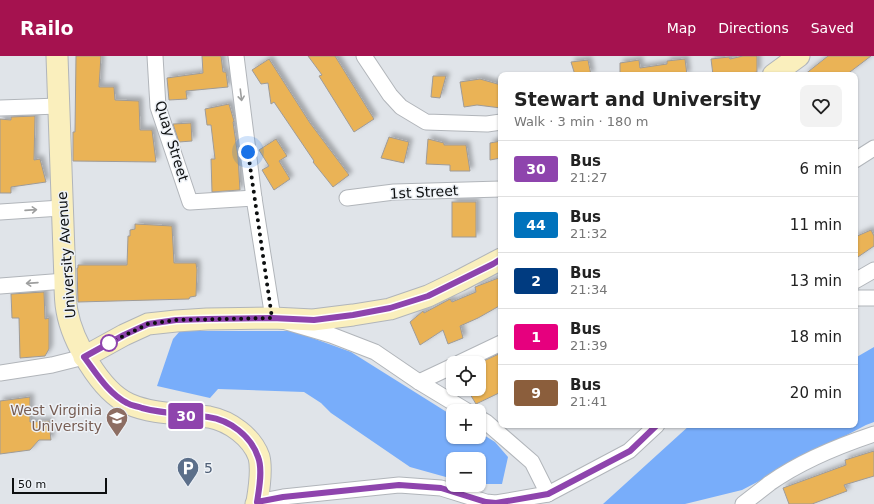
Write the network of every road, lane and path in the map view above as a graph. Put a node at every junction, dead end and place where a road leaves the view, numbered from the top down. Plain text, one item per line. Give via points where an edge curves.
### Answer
1 (57, 56) edge
2 (155, 56) edge
3 (236, 56) edge
4 (364, 56) edge
5 (799, 56) edge
6 (777, 72) edge
7 (59, 106) junction
8 (0, 108) edge
9 (498, 122) edge
10 (874, 148) edge
11 (858, 158) edge
12 (498, 188) edge
13 (254, 198) junction
14 (347, 198) dead end
15 (61, 208) junction
16 (0, 212) edge
17 (498, 261) edge
18 (874, 270) edge
19 (858, 279) edge
20 (64, 280) junction
21 (0, 286) edge
22 (858, 298) edge
23 (874, 298) edge
24 (272, 318) junction
25 (498, 344) edge
26 (474, 356) edge
27 (84, 357) junction
28 (446, 369) edge
29 (0, 373) edge
30 (419, 382) junction
31 (455, 404) edge
32 (486, 422) edge
33 (654, 428) edge
34 (874, 434) edge
35 (548, 494) junction
36 (256, 503) edge
37 (743, 504) edge

1 - 7 street, University Avenue
2 - 13 street, Quay Street via 158,107 190,202
3 -> 13 street
4 - 9 street via 401,107 426,122
5 - 6 street
7 - 8 street
7 - 15 street, University Avenue
10 - 11 street
12 - 14 street, 1st Street via 394,192
13 - 24 street
16 -> 15 street
15 - 20 street, University Avenue
17 - 24 street via 428,296 390,308 314,320
18 - 19 street
20 -> 21 street
20 - 27 street, University Avenue via 67,310 74,338
22 - 23 street
24 - 27 street via 176,320 148,324
24 - 30 street via 331,335 375,352
25 - 26 street
27 - 29 street
27 - 36 street, University Avenue via 107,388 128,404 177,415 210,418 228,423 247,437 259,458 260,483
28 - 30 street
30 - 31 street
32 - 35 street via 532,462
33 - 35 street via 630,451
34 - 37 street via 797,467
35 - 36 street via 496,503 441,488 399,485 283,497

